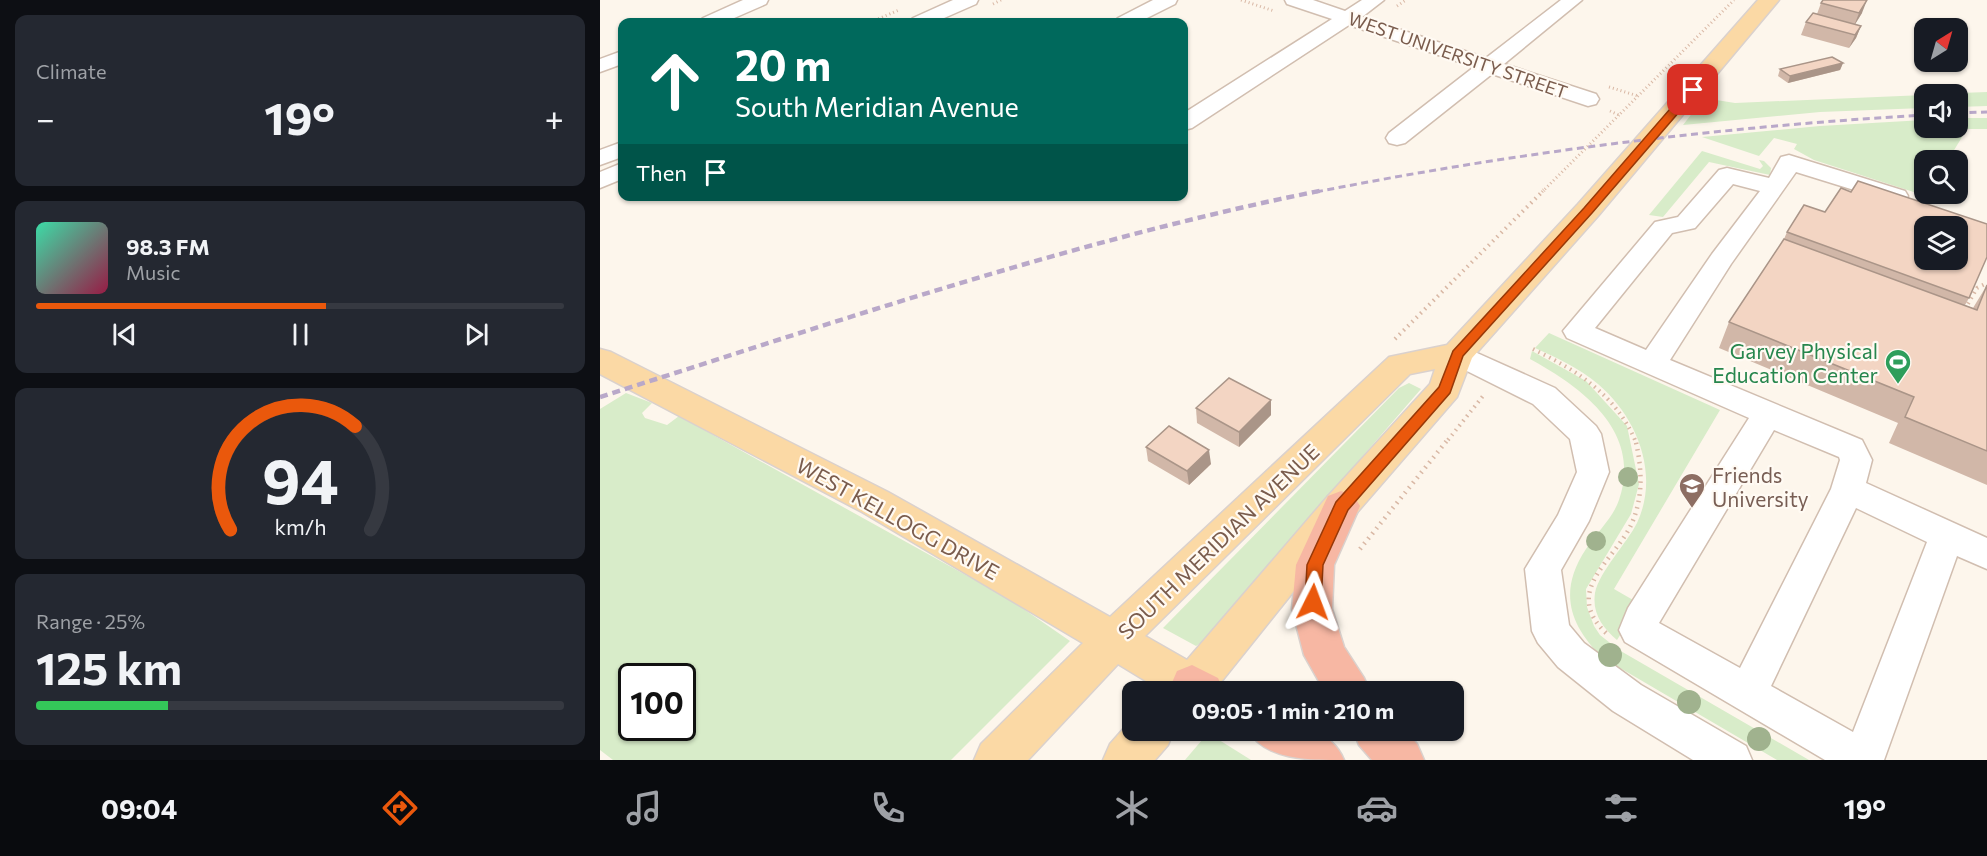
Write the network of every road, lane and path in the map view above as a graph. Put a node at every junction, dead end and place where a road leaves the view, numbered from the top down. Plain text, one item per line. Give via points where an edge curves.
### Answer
1 (759, 0) edge
2 (969, 0) edge
3 (1168, 0) edge
4 (1294, 0) edge
5 (1375, 0) edge
6 (1573, 0) edge
7 (1769, 0) edge
8 (720, 18) edge
9 (929, 18) edge
10 (1133, 18) edge
11 (1347, 18) junction
12 (618, 59) edge
13 (1489, 65) junction
14 (600, 66) edge
15 (1588, 99) dead end
16 (1188, 120) edge
17 (1397, 138) dead end
18 (618, 151) edge
19 (600, 158) edge
20 (618, 172) edge
21 (1782, 174) junction
22 (600, 181) edge
23 (1914, 202) edge
24 (1986, 283) edge
25 (1963, 313) edge
26 (1457, 354) junction
27 (600, 360) edge
28 (1652, 364) junction
29 (1768, 414) junction
30 (1848, 489) junction
31 (1341, 506) junction
32 (1947, 536) junction
33 (1987, 554) edge
34 (1114, 640) junction
35 (1181, 681) edge
36 (1200, 681) edge
37 (1342, 681) edge
38 (1748, 693) junction
39 (1142, 741) edge
40 (1289, 741) edge
41 (1385, 741) edge
42 (998, 760) edge
43 (1126, 760) edge
44 (1321, 760) edge
45 (1401, 760) edge
46 (1731, 760) edge
47 (1863, 760) edge

1 - 8 street
2 - 9 street
3 - 10 street
4 - 11 street, WEST UNIVERSITY STREET
5 - 11 street
6 - 13 street
7 - 26 main road via 1588,210
11 - 13 street, WEST UNIVERSITY STREET
11 - 16 street
12 - 14 street
13 - 15 street, WEST UNIVERSITY STREET
13 - 17 street
18 - 19 street
20 - 22 street
21 - 23 street
21 - 28 street
21 - 28 street via 1727,174 1686,223 1664,227 1577,332
24 - 25 path via 1977,288
26 - 31 main road via 1445,389
26 - 34 main road, SOUTH MERIDIAN AVENUE via 1400,365
26 - 46 street via 1544,396 1585,434 1593,472 1572,521 1543,569 1551,631 1571,655 1627,698
27 - 34 main road, WEST KELLOGG DRIVE via 874,502
28 - 29 street
29 - 30 street via 1851,449 1856,460
29 - 38 street via 1638,630
30 - 32 street
30 - 38 street
31 - 36 main road
31 - 37 highway via 1315,565 1312,609 1325,655
32 - 33 street
32 - 47 street
34 - 35 main road, WEST KELLOGG DRIVE
34 - 42 main road, SOUTH MERIDIAN AVENUE
38 - 47 street
39 - 43 main road
40 - 44 highway
41 - 45 highway

